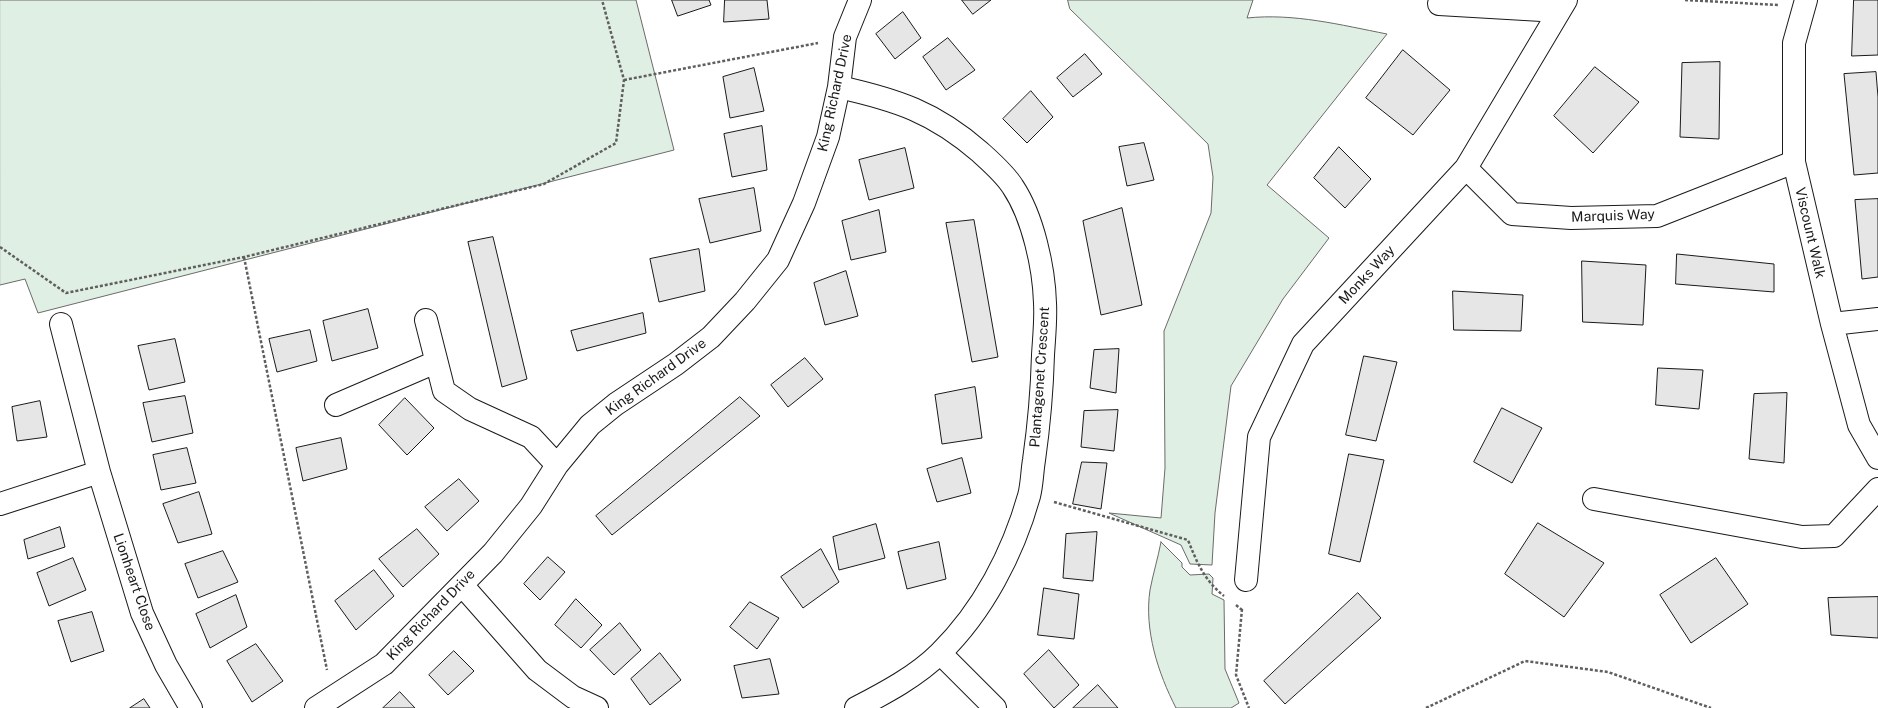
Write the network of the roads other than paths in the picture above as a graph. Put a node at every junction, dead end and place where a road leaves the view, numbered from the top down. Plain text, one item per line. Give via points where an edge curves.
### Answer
1 (860, 0) edge
2 (1805, 3) edge
3 (1438, 4) dead end
4 (1562, 6) edge
5 (839, 87) junction
6 (1794, 162) junction
7 (1466, 168) junction
8 (1878, 319) edge
9 (426, 320) dead end
10 (61, 324) dead end
11 (1832, 324) junction
12 (436, 362) junction
13 (336, 405) dead end
14 (1878, 458) edge
15 (557, 464) junction
16 (99, 472) junction
17 (1878, 489) edge
18 (1594, 498) dead end
19 (0, 504) edge
20 (1246, 580) road end
21 (462, 585) junction
22 (940, 654) junction
23 (324, 703) edge
24 (191, 708) edge
25 (597, 708) edge
26 (856, 708) edge
27 (995, 708) edge

1 - 5 street, King Richard Drive via 846,37
2 - 6 street, Viscount Walk via 1794,43
3 - 4 street
4 - 7 street, Monks Way
5 - 15 street, King Richard Drive via 828,137 804,203 778,260 746,301 711,337 590,425
5 - 22 street, Plantagenet Crescent via 885,97 937,119 962,137 992,163 1013,186 1028,215 1038,249 1045,302 1042,376 1029,495 1008,554 970,617
6 - 7 street, Marquis Way via 1657,216 1571,218 1512,214
6 - 11 street, Viscount Walk
7 - 20 street, Monks Way via 1303,344 1259,437
8 - 11 street
9 - 12 street
10 - 16 street, Lionheart Close
11 - 14 street, Viscount Walk via 1859,425
12 - 13 street
12 - 15 street via 444,391 470,409 531,437
15 - 21 street, King Richard Drive via 531,506 493,553
16 - 19 street
16 - 24 street, Lionheart Close via 142,613 166,665
17 - 18 street via 1834,536 1802,537
21 - 23 street, King Richard Drive via 384,664
21 - 25 street via 537,670 573,697
22 - 26 street, Plantagenet Crescent via 911,676
22 - 27 street

